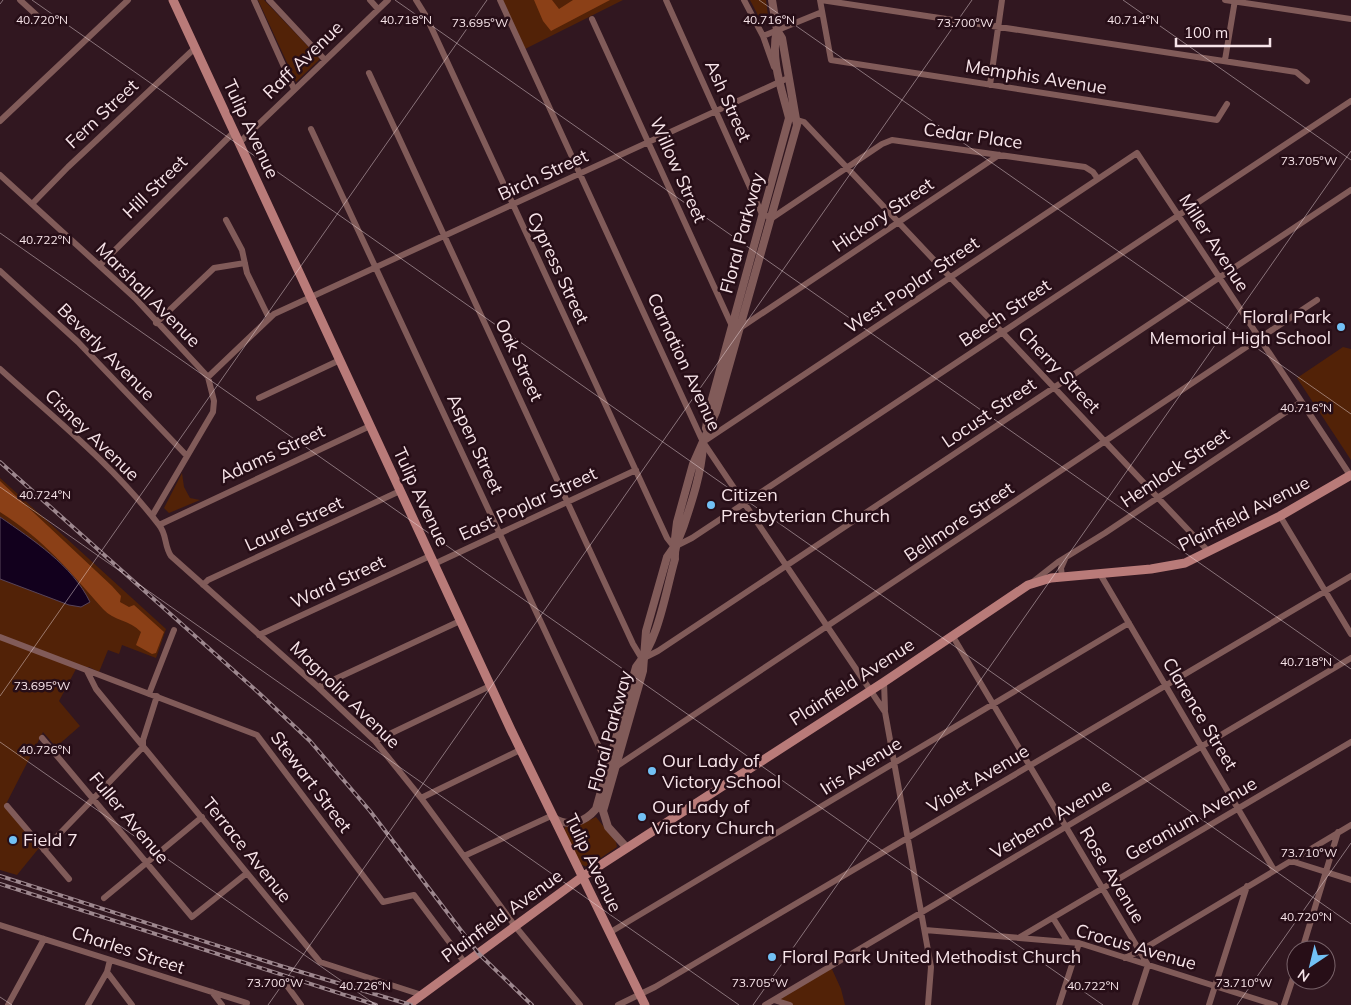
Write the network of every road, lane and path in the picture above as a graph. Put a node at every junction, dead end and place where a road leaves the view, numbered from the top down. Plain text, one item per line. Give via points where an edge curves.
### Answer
1 (20, 0) edge
2 (128, 0) edge
3 (173, 0) edge
4 (254, 0) edge
5 (269, 0) edge
6 (370, 0) edge
7 (388, 0) edge
8 (416, 0) edge
9 (500, 0) edge
10 (666, 0) edge
11 (744, 0) edge
12 (772, 0) edge
13 (821, 0) edge
14 (1002, 0) edge
15 (1225, 0) edge
16 (1235, 1) edge
17 (378, 9) junction
18 (822, 12) junction
19 (592, 19) dead end
20 (1351, 19) edge
21 (42, 20) dead end
22 (998, 26) junction
23 (777, 30) junction
24 (762, 36) junction
25 (194, 48) junction
26 (325, 60) junction
27 (1225, 60) junction
28 (369, 73) dead end
29 (778, 78) junction
30 (788, 78) junction
31 (1307, 81) dead end
32 (990, 85) junction
33 (294, 89) junction
34 (1351, 101) edge
35 (1227, 104) dead end
36 (716, 112) junction
37 (796, 120) junction
38 (0, 121) edge
39 (311, 129) dead end
40 (234, 132) junction
41 (239, 143) junction
42 (649, 143) junction
43 (1137, 153) joint
44 (999, 155) junction
45 (847, 167) junction
46 (581, 174) junction
47 (0, 175) edge
48 (1098, 179) junction
49 (1351, 190) edge
50 (32, 204) junction
51 (512, 206) junction
52 (762, 214) junction
53 (1178, 215) junction
54 (772, 218) junction
55 (226, 220) dead end
56 (899, 222) junction
57 (446, 236) junction
58 (750, 260) junction
59 (245, 263) junction
60 (758, 263) junction
61 (100, 265) junction
62 (376, 269) junction
63 (0, 271) edge
64 (951, 277) junction
65 (1219, 278) junction
66 (311, 299) junction
67 (1317, 300) dead end
68 (269, 318) junction
69 (156, 323) junction
70 (736, 327) junction
71 (1003, 332) junction
72 (1260, 340) junction
73 (340, 360) junction
74 (0, 369) edge
75 (208, 377) junction
76 (1055, 387) junction
77 (259, 398) dead end
78 (1301, 402) junction
79 (370, 426) junction
80 (704, 442) junction
81 (1106, 442) junction
82 (187, 456) junction
83 (636, 470) junction
84 (1350, 475) edge
85 (400, 491) junction
86 (1158, 496) junction
87 (568, 502) junction
88 (744, 504) junction
89 (152, 516) junction
90 (1280, 516) junction
91 (159, 525) junction
92 (500, 534) junction
93 (674, 547) junction
94 (1209, 552) junction
95 (1065, 559) junction
96 (432, 560) junction
97 (785, 566) junction
98 (1100, 574) junction
99 (1351, 576) edge
100 (1062, 577) junction
101 (203, 585) junction
102 (1028, 585) junction
103 (1325, 590) junction
104 (460, 621) junction
105 (1129, 623) junction
106 (827, 627) junction
107 (174, 630) dead end
108 (1351, 634) edge
109 (259, 635) junction
110 (952, 635) junction
111 (0, 637) edge
112 (1351, 658) edge
113 (642, 659) junction
114 (87, 671) junction
115 (884, 682) junction
116 (490, 686) junction
117 (1165, 686) junction
118 (318, 687) junction
119 (869, 690) junction
120 (149, 694) junction
121 (157, 696) junction
122 (993, 704) junction
123 (885, 712) junction
124 (42, 738) dead end
125 (375, 741) junction
126 (1351, 742) edge
127 (1202, 747) junction
128 (143, 748) junction
129 (520, 750) junction
130 (895, 764) junction
131 (613, 765) junction
132 (1030, 765) junction
133 (421, 798) junction
134 (94, 799) junction
135 (7, 806) dead end
136 (1238, 809) junction
137 (599, 810) junction
138 (551, 816) junction
139 (202, 817) junction
140 (1351, 825) edge
141 (1066, 827) junction
142 (1338, 832) junction
143 (908, 837) junction
144 (627, 848) junction
145 (44, 850) junction
146 (464, 856) junction
147 (1291, 861) junction
148 (147, 863) junction
149 (1274, 870) junction
150 (1327, 872) junction
151 (247, 873) junction
152 (582, 877) junction
153 (69, 879) dead end
154 (1351, 880) edge
155 (1247, 886) junction
156 (1103, 888) junction
157 (104, 898) dead end
158 (922, 913) junction
159 (1053, 918) junction
160 (0, 925) edge
161 (515, 926) junction
162 (925, 930) junction
163 (609, 934) junction
164 (1020, 937) junction
165 (44, 939) junction
166 (1305, 940) edge
167 (1068, 942) junction
168 (1079, 943) junction
169 (1140, 951) junction
170 (1125, 958) junction
171 (110, 960) junction
172 (465, 963) junction
173 (1148, 965) junction
174 (107, 972) junction
175 (285, 983) dead end
176 (1215, 986) junction
177 (1289, 990) edge
178 (212, 992) junction
179 (640, 994) junction
180 (422, 995) junction
181 (774, 1000) junction
182 (247, 1003) dead end
183 (8, 1005) edge
184 (88, 1005) edge
185 (132, 1005) edge
186 (222, 1005) edge
187 (302, 1005) edge
188 (408, 1005) edge
189 (580, 1005) edge
190 (618, 1005) edge
191 (645, 1005) edge
192 (765, 1005) edge
193 (788, 1005) edge
194 (928, 1005) edge
195 (1059, 1005) edge
196 (1136, 1005) edge
197 (1209, 1005) edge
198 (1275, 1005) edge
199 (1284, 1005) edge

1 - 21 street
2 - 38 street
3 - 25 main road, Tulip Avenue
4 - 33 street
5 - 26 street
6 - 17 street
7 - 17 street, Raff Avenue
8 - 51 street, Cypress Street
9 - 46 street, Carnation Avenue
10 - 36 street, Ash Street
11 - 24 street
12 - 23 street, Floral Parkway
13 - 18 street
13 - 22 street
14 - 22 street
15 - 16 street
16 - 20 street
16 - 27 street
17 - 26 street, Raff Avenue
18 - 23 street
18 - 32 street, Memphis Avenue via 831,60
19 - 42 street, Willow Street
22 - 27 street
22 - 32 street
23 - 24 street
23 - 29 street, Floral Parkway
23 - 30 street, Floral Parkway via 782,38
24 - 29 street
25 - 40 main road, Tulip Avenue
25 - 50 street, Fern Street
26 - 33 street, Raff Avenue
27 - 31 street via 1296,72
28 - 57 street, Oak Street
29 - 30 street, Birch Street
29 - 36 street, Birch Street
29 - 37 street, Floral Parkway
30 - 37 street, Floral Parkway
32 - 35 street, Memphis Avenue via 1217,120
33 - 41 street, Raff Avenue
34 - 53 street, Beech Street
36 - 42 street, Birch Street
36 - 52 street, Ash Street
37 - 45 street, Cherry Street
37 - 52 street, Floral Parkway
37 - 54 street, Floral Parkway
39 - 62 street, Aspen Street
40 - 41 main road, Tulip Avenue
40 - 61 street, Hill Street
41 - 66 main road, Tulip Avenue
42 - 46 street, Birch Street
42 - 70 street, Willow Street
43 - 48 street, West Poplar Street
43 - 53 street, Miller Avenue
44 - 45 street, Cedar Place via 892,140
44 - 48 street, Cedar Place via 1085,167
44 - 56 street, Hickory Street
45 - 54 street, Cedar Place
45 - 56 street, Cherry Street
46 - 51 street, Birch Street
46 - 80 street, Carnation Avenue
47 - 50 street, Marshall Avenue
48 - 64 street, West Poplar Street
49 - 65 street, Locust Street
50 - 61 street, Marshall Avenue
51 - 57 street, Birch Street
51 - 83 street, Cypress Street
52 - 54 street
52 - 58 street, Floral Parkway
53 - 65 street, Miller Avenue
53 - 71 street, Beech Street
54 - 60 street, Floral Parkway
55 - 59 street via 242,250
56 - 64 street, Cherry Street
56 - 70 street, Hickory Street
57 - 62 street, Birch Street
57 - 87 street, Oak Street
58 - 60 street
58 - 70 street, Floral Parkway
59 - 68 street
59 - 69 street via 214,268
60 - 70 street, Floral Parkway
61 - 69 street, Marshall Avenue
62 - 66 street, Birch Street
62 - 92 street, Aspen Street
63 - 82 street, Beverly Avenue via 78,342
64 - 71 street, Cherry Street
64 - 80 street, West Poplar Street
65 - 72 street, Miller Avenue
65 - 76 street, Locust Street
66 - 68 street, Birch Street
66 - 73 main road, Tulip Avenue
67 - 72 street, Bellmore Street
68 - 75 street, Birch Street
69 - 75 street, Marshall Avenue
70 - 80 street, Floral Parkway via 716,412
71 - 76 street, Cherry Street
71 - 88 street, Beech Street
72 - 78 street, Miller Avenue
72 - 81 street, Bellmore Street
73 - 77 street
73 - 79 main road, Tulip Avenue
74 - 89 street, Cisney Avenue via 90,451
75 - 82 street via 214,400 213,412
76 - 81 street, Cherry Street
76 - 97 street, Locust Street
78 - 84 street, Miller Avenue
78 - 86 street, Hemlock Street
79 - 85 main road, Tulip Avenue
79 - 91 street, Adams Street
80 - 88 street, Carnation Avenue
80 - 93 street, Floral Parkway via 693,464 684,524
81 - 86 street, Cherry Street
81 - 106 street, Bellmore Street
82 - 89 street
83 - 87 street, East Poplar Street
83 - 93 street, Cypress Street
84 - 90 main road, Plainfield Avenue
85 - 96 main road, Tulip Avenue
85 - 101 street, Laurel Street
86 - 94 street, Cherry Street
86 - 95 street, Hemlock Street
87 - 92 street, East Poplar Street
87 - 113 street, Oak Street
88 - 93 street, Beech Street
88 - 97 street, Carnation Avenue
89 - 91 street, Cisney Avenue
90 - 94 main road, Plainfield Avenue
90 - 103 street
91 - 101 street, Magnolia Avenue via 169,554
92 - 96 street, East Poplar Street
92 - 131 street, Aspen Street
93 - 113 street, Floral Parkway via 675,559 660,594 653,634
94 - 98 main road, Plainfield Avenue via 1176,566
95 - 100 street
95 - 102 street, Hemlock Street via 1042,572
96 - 104 main road, Tulip Avenue
96 - 109 street, Ward Street
97 - 106 street, Carnation Avenue
97 - 113 street, Locust Street
98 - 100 main road, Plainfield Avenue
98 - 105 street, Clarence Street
99 - 103 street, Violet Avenue
100 - 102 main road, Plainfield Avenue
101 - 109 street, Magnolia Avenue
102 - 110 main road, Plainfield Avenue
103 - 108 street
103 - 117 street, Violet Avenue
104 - 116 main road, Tulip Avenue
104 - 118 street
105 - 117 street, Clarence Street
105 - 122 street, Iris Avenue
106 - 119 street, Carnation Avenue
106 - 131 street, Bellmore Street
107 - 120 street
109 - 118 street, Magnolia Avenue
110 - 115 main road, Plainfield Avenue
110 - 122 street, Rose Avenue
111 - 114 street, Stewart Street
112 - 127 street, Verbena Avenue
113 - 131 street, Floral Parkway via 643,670
114 - 120 street, Stewart Street
114 - 128 street, Terrace Avenue via 96,689
115 - 119 main road, Plainfield Avenue
115 - 123 street, Carnation Avenue
116 - 125 street
116 - 129 main road, Tulip Avenue
117 - 127 street, Clarence Street
117 - 132 street, Violet Avenue
118 - 125 street, Magnolia Avenue
119 - 123 street, Carnation Avenue
119 - 144 main road, Plainfield Avenue
120 - 121 street, Stewart Street
121 - 128 street
121 - 172 street, Stewart Street via 258,736 383,902 414,895
122 - 130 street, Iris Avenue
122 - 132 street, Rose Avenue
123 - 130 street, Carnation Avenue
124 - 134 street, Fuller Avenue
125 - 133 street, Magnolia Avenue
126 - 136 street, Geranium Avenue
127 - 136 street, Clarence Street
127 - 141 street, Verbena Avenue
128 - 134 street
128 - 139 street, Terrace Avenue
129 - 133 street
129 - 138 main road, Tulip Avenue
130 - 143 street, Carnation Avenue
130 - 163 street, Iris Avenue
131 - 137 street, Floral Parkway
132 - 141 street, Rose Avenue
132 - 143 street, Violet Avenue
133 - 146 street, Magnolia Avenue
134 - 145 street
134 - 148 street, Fuller Avenue
135 - 145 street
136 - 149 street, Clarence Street
136 - 156 street, Geranium Avenue
137 - 138 street, Floral Parkway via 572,823 563,823
137 - 144 street, Floral Parkway via 608,827
138 - 146 street
138 - 152 main road, Tulip Avenue
139 - 148 street
139 - 151 street, Terrace Avenue
140 - 142 street
141 - 156 street, Rose Avenue
141 - 158 street, Verbena Avenue
142 - 147 street
142 - 150 street
143 - 158 street, Carnation Avenue
143 - 179 street, Violet Avenue
144 - 152 main road, Plainfield Avenue
145 - 153 street
146 - 161 street, Magnolia Avenue
147 - 149 street
147 - 150 street
148 - 151 street, Fuller Avenue via 192,917
148 - 157 street
149 - 155 street
150 - 154 street
150 - 166 street
151 - 180 street, Terrace Avenue via 320,962
152 - 161 main road, Plainfield Avenue
152 - 163 main road, Tulip Avenue
155 - 169 street
155 - 176 street
156 - 159 street, Geranium Avenue
156 - 169 street, Rose Avenue
158 - 162 street, Carnation Avenue
158 - 181 street, Verbena Avenue
159 - 164 street, Geranium Avenue
159 - 167 street
160 - 165 street, Charles Street
161 - 172 main road, Plainfield Avenue
161 - 189 street, Magnolia Avenue
162 - 164 street, Crocus Avenue
162 - 194 street, Carnation Avenue via 930,967
163 - 179 main road, Tulip Avenue
164 - 167 street, Crocus Avenue
165 - 171 street, Charles Street
165 - 183 street
167 - 168 street, Crocus Avenue
168 - 170 street, Crocus Avenue
168 - 195 street
169 - 170 street
169 - 173 street, Rose Avenue
170 - 173 street, Crocus Avenue
171 - 174 street
171 - 178 street, Charles Street
172 - 180 main road, Plainfield Avenue
173 - 176 street, Crocus Avenue
173 - 196 street
174 - 184 street
174 - 185 street
175 - 187 street
176 - 197 street
176 - 198 street, Crocus Avenue
177 - 199 street
178 - 182 street, Charles Street
178 - 186 street
179 - 190 street, Violet Avenue
179 - 191 main road, Tulip Avenue
180 - 188 main road, Plainfield Avenue
181 - 192 street, Verbena Avenue
181 - 193 street

